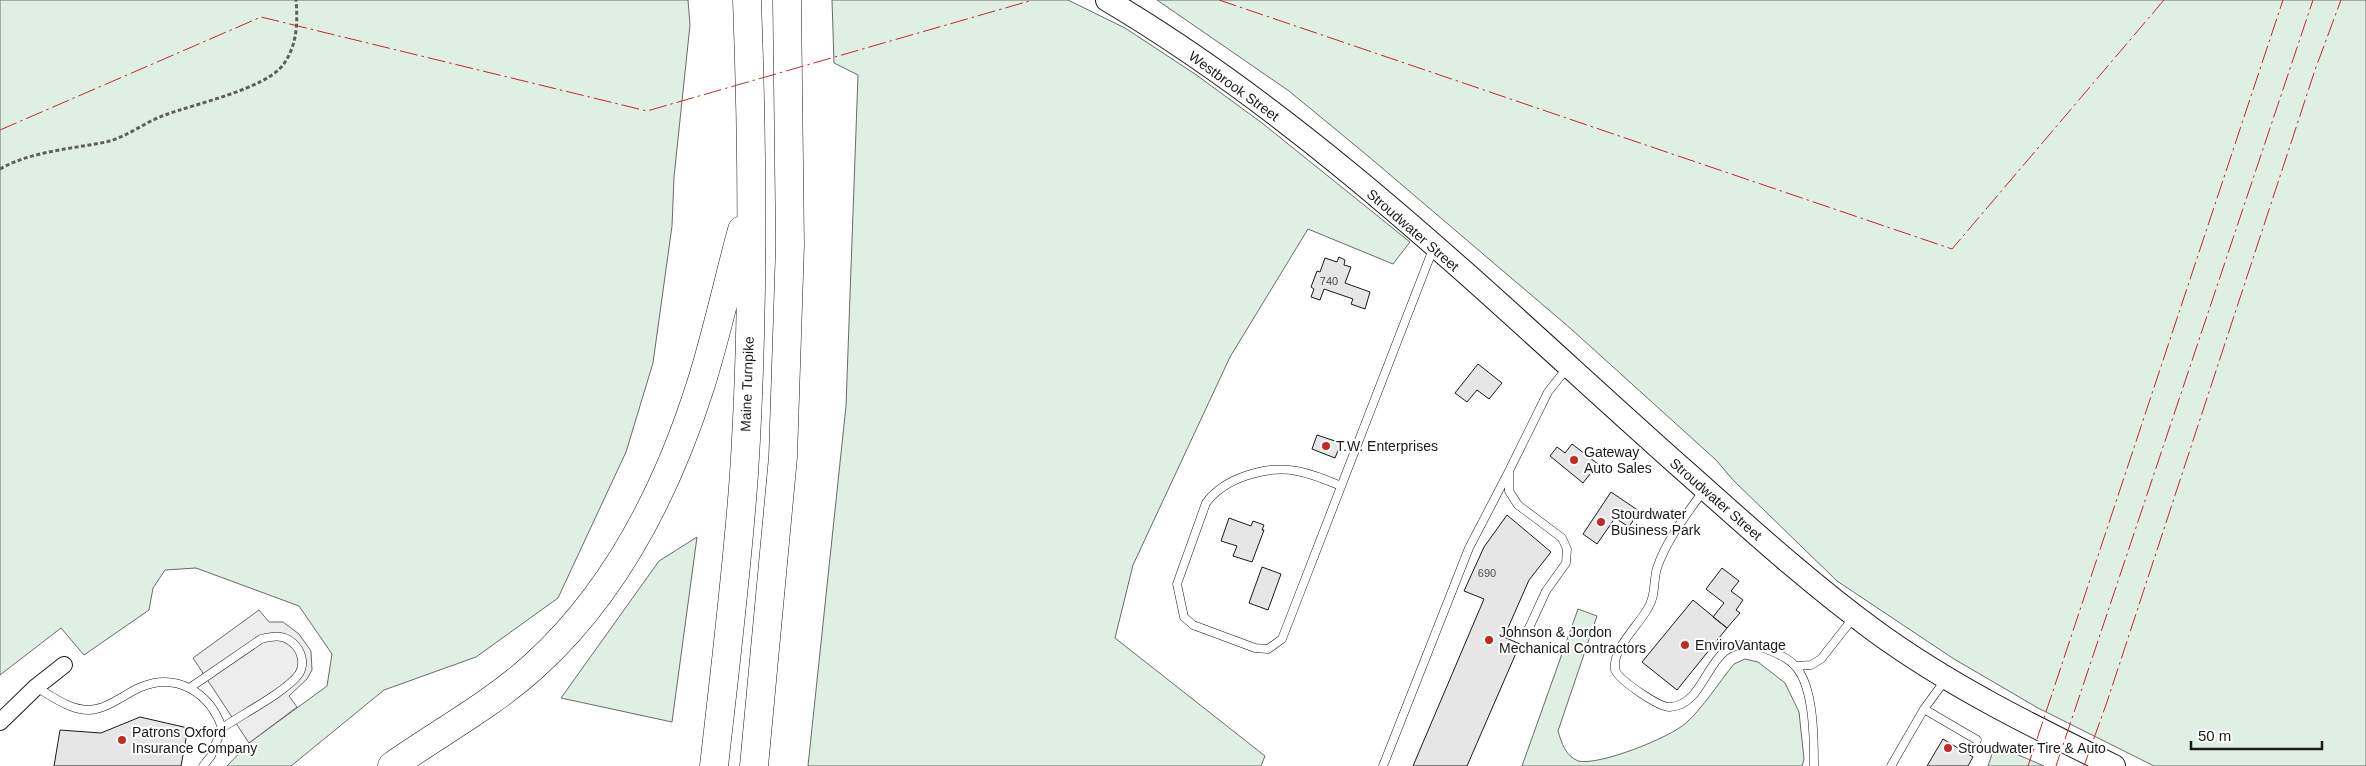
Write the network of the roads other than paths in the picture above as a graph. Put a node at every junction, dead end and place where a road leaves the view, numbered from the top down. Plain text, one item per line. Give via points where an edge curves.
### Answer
1 (747, 0) edge
2 (787, 0) edge
3 (1107, 0) edge
4 (1355, 180) joint
5 (751, 198) junction
6 (1434, 247) junction
7 (1568, 366) junction
8 (1509, 471) junction
9 (1341, 486) junction
10 (1705, 489) junction
11 (1855, 616) junction
12 (1528, 630) dead end
13 (64, 665) dead end
14 (1796, 666) junction
15 (1947, 678) junction
16 (36, 687) junction
17 (191, 687) junction
18 (1924, 709) junction
19 (0, 722) edge
20 (222, 728) junction
21 (759, 737) junction
22 (1977, 740) dead end
23 (203, 766) edge
24 (392, 766) edge
25 (714, 766) edge
26 (754, 766) edge
27 (770, 766) edge
28 (1384, 766) edge
29 (1814, 766) edge
30 (1891, 766) edge
31 (2114, 766) edge

1 - 5 highway, Maine Turnpike
2 - 21 highway via 788,349 783,457
3 - 4 main road, Westbrook Street via 1246,92
4 - 6 main road, Stroudwater Street
5 - 24 highway via 702,383 688,422 656,498 614,572 590,606 534,666 501,693
5 - 25 highway, Maine Turnpike via 744,473 736,577
6 - 7 main road, Stroudwater Street
6 - 9 lane
7 - 8 lane via 1548,392
7 - 10 main road, Stroudwater Street
8 - 12 lane via 1509,491 1518,505 1562,538 1567,549 1566,563 1546,590
8 - 28 lane via 1469,548
9 - 9 lane via 1282,639 1277,644 1268,649 1255,648 1193,625 1184,617 1177,584 1206,503 1216,491 1261,472 1282,471 1296,471
10 - 11 main road, Stroudwater Street
10 - 14 lane via 1668,543 1657,569 1649,607 1615,660 1615,669 1652,701 1669,708 1690,698 1724,653 1732,648 1746,644 1761,647
11 - 14 lane via 1821,659 1811,665
11 - 15 main road, Stroudwater Street
13 - 16 street
14 - 29 lane via 1803,677 1809,705
15 - 18 lane
15 - 31 main road, Stroudwater Street
16 - 17 lane via 69,705 96,710 154,683 173,682
16 - 19 street
17 - 20 lane via 216,712
17 - 20 lane via 261,639 274,635 288,638 299,648 303,664 298,675
18 - 22 lane
18 - 30 lane
20 - 23 lane
21 - 26 highway
21 - 27 highway

